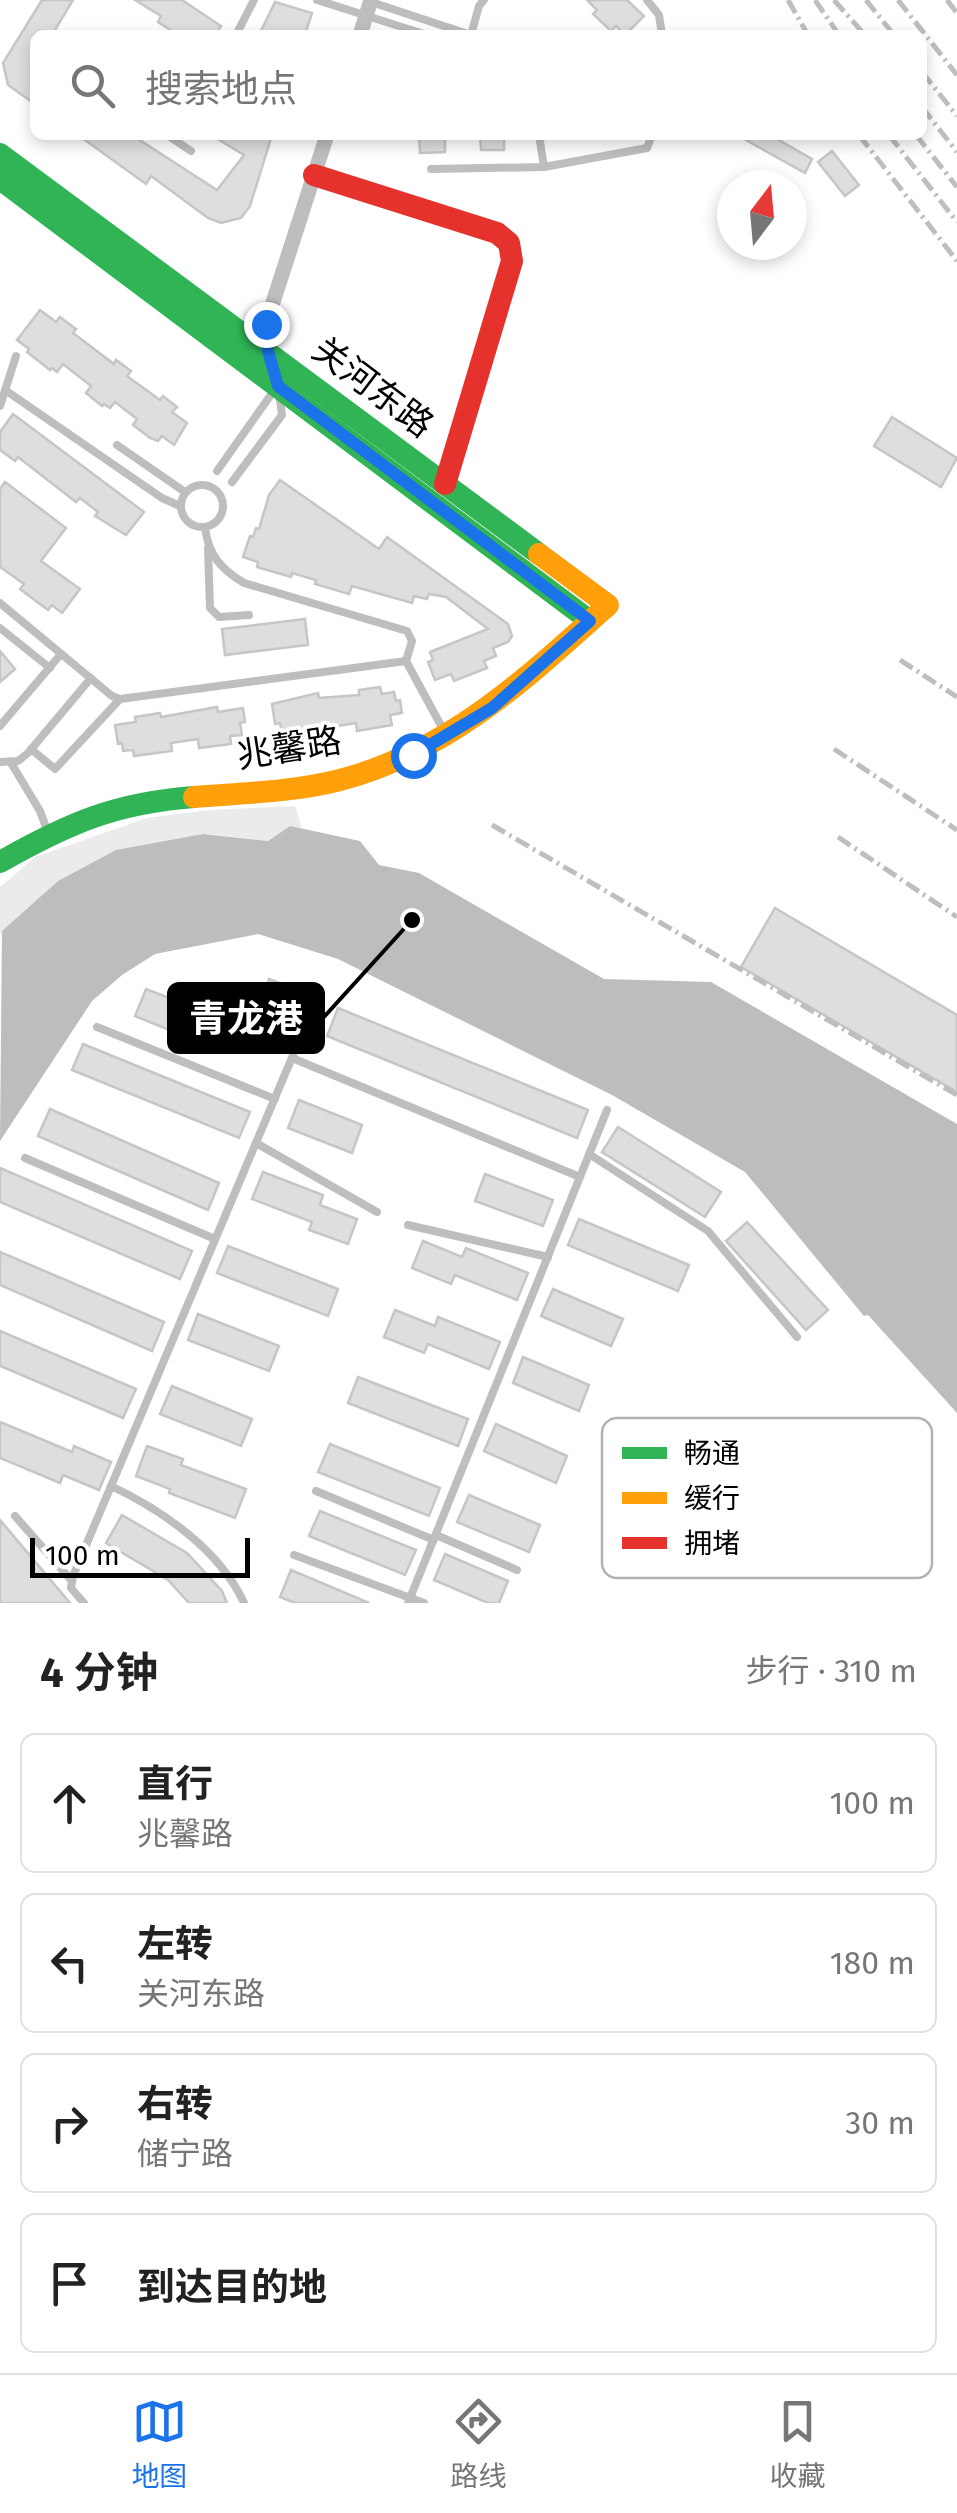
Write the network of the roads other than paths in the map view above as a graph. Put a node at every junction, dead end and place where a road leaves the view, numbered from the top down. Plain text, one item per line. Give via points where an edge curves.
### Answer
1 (239, 0) edge
2 (317, 0) edge
3 (484, 0) edge
4 (647, 0) edge
5 (252, 4) edge
6 (368, 5) edge
7 (239, 30) edge
8 (361, 30) edge
9 (416, 30) edge
10 (454, 30) edge
11 (472, 30) edge
12 (661, 30) edge
13 (174, 140) edge
14 (325, 140) edge
15 (541, 140) edge
16 (650, 140) edge
17 (191, 151) dead end
18 (0, 154) edge
19 (544, 167) junction
20 (432, 169) dead end
21 (314, 175) junction
22 (0, 179) edge
23 (268, 351) junction
24 (16, 356) dead end
25 (278, 386) junction
26 (5, 390) junction
27 (0, 406) edge
28 (117, 445) dead end
29 (445, 484) junction
30 (202, 485) junction
31 (227, 490) junction
32 (185, 492) junction
33 (180, 506) junction
34 (205, 528) junction
35 (208, 548) junction
36 (0, 602) edge
37 (599, 613) junction
38 (248, 615) dead end
39 (0, 628) edge
40 (61, 654) junction
41 (406, 661) junction
42 (50, 668) junction
43 (90, 678) junction
44 (120, 699) junction
45 (0, 726) edge
46 (446, 735) junction
47 (31, 749) junction
48 (0, 762) edge
49 (11, 763) junction
50 (48, 834) junction
51 (0, 862) edge
52 (318, 996) dead end
53 (97, 1027) dead end
54 (292, 1058) junction
55 (275, 1099) junction
56 (607, 1110) dead end
57 (256, 1143) junction
58 (589, 1154) junction
59 (24, 1158) dead end
60 (580, 1177) junction
61 (376, 1212) dead end
62 (408, 1225) dead end
63 (215, 1240) junction
64 (548, 1257) junction
65 (797, 1337) dead end
66 (111, 1486) junction
67 (316, 1491) dead end
68 (16, 1516) dead end
69 (435, 1537) junction
70 (294, 1555) dead end
71 (517, 1570) dead end
72 (72, 1582) junction
73 (409, 1600) edge
74 (84, 1603) edge
75 (244, 1603) edge
76 (424, 1603) edge

1 - 5 lane
2 - 6 lane
3 - 11 lane
4 - 12 lane
5 - 7 lane
6 - 8 street
6 - 9 lane
6 - 10 lane
13 - 17 lane
14 - 21 street
15 - 19 lane
16 - 19 lane via 647,148
18 - 23 main road, 关河东路
19 - 20 lane
21 - 23 street via 266,324
21 - 29 main road via 498,232 510,243 512,261
22 - 25 main road, 关河东路
23 - 25 street
23 - 29 main road, 关河东路
24 - 26 lane
25 - 30 lane
25 - 31 lane via 282,415
25 - 37 main road, 关河东路
26 - 27 lane
26 - 33 lane
28 - 32 lane
29 - 37 main road, 关河东路
30 - 31 lane
30 - 32 lane
31 - 34 lane via 220,517
32 - 33 lane
33 - 34 lane via 184,520
34 - 35 lane
35 - 38 lane via 210,608 219,618
35 - 41 lane via 244,584 408,632
36 - 40 lane
37 - 46 main road, 兆馨路 via 492,708
39 - 42 lane
40 - 42 lane
40 - 43 lane
41 - 44 lane
41 - 46 lane
42 - 45 lane
43 - 44 lane
43 - 47 lane
44 - 47 lane via 55,769
46 - 50 main road, 兆馨路 via 413,755 336,781 129,804
47 - 49 lane
48 - 49 lane
49 - 50 lane
50 - 51 main road, 兆馨路
52 - 54 lane
53 - 55 lane
54 - 55 lane
54 - 60 lane
55 - 57 lane
56 - 58 lane
57 - 61 lane
57 - 63 lane
58 - 60 lane
58 - 65 lane via 708,1231
59 - 63 lane
60 - 64 lane
62 - 64 lane
63 - 66 lane
64 - 69 lane
66 - 72 lane
66 - 75 lane via 148,1504 195,1541 236,1584
67 - 69 lane
68 - 72 lane
69 - 71 lane
69 - 73 lane
70 - 73 lane
72 - 74 lane
73 - 76 lane

